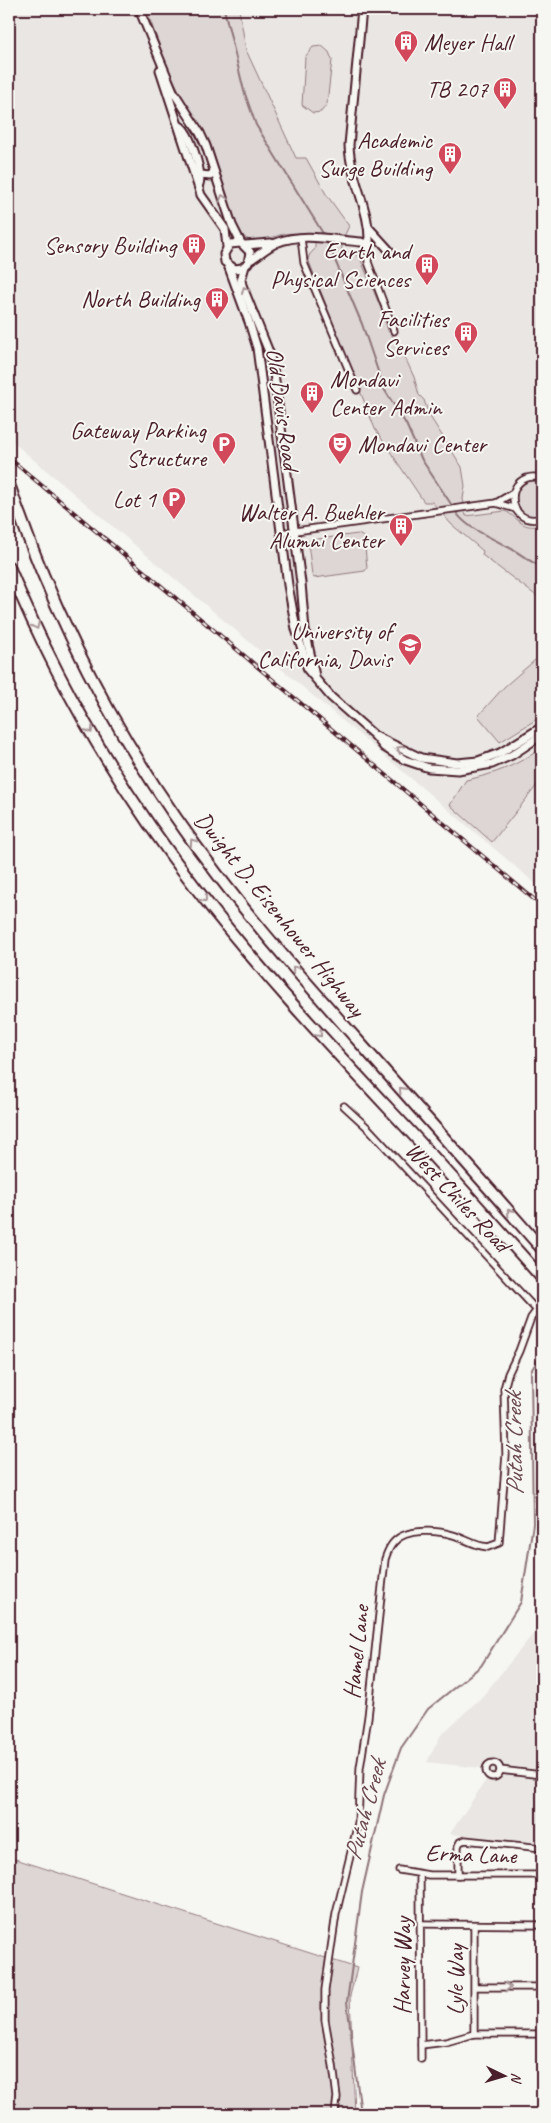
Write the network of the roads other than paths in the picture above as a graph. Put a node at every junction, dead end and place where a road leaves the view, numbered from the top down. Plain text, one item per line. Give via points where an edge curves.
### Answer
1 (139, 9) edge
2 (362, 9) edge
3 (154, 48) junction
4 (179, 126) junction
5 (202, 137) junction
6 (190, 142) junction
7 (214, 172) junction
8 (200, 175) junction
9 (198, 185) junction
10 (369, 228) junction
11 (301, 238) junction
12 (243, 244) junction
13 (274, 244) junction
14 (369, 246) junction
15 (227, 247) junction
16 (389, 250) dead end
17 (248, 263) junction
18 (228, 265) junction
19 (394, 331) dead end
20 (357, 390) dead end
21 (542, 478) edge
22 (9, 484) edge
23 (513, 493) junction
24 (496, 503) junction
25 (516, 509) junction
26 (542, 518) edge
27 (294, 531) junction
28 (281, 533) junction
29 (9, 567) edge
30 (315, 676) junction
31 (542, 728) edge
32 (542, 735) edge
33 (375, 736) junction
34 (344, 1106) dead end
35 (542, 1248) edge
36 (542, 1278) edge
37 (537, 1310) junction
38 (542, 1316) edge
39 (500, 1770) dead end
40 (542, 1775) edge
41 (542, 1848) edge
42 (399, 1870) dead end
43 (420, 1874) junction
44 (458, 1875) junction
45 (542, 1876) edge
46 (421, 1924) junction
47 (474, 1925) junction
48 (542, 1925) edge
49 (542, 1986) edge
50 (474, 1987) junction
51 (474, 2034) junction
52 (542, 2034) edge
53 (421, 2044) junction
54 (422, 2059) dead end
55 (336, 2114) edge

1 - 3 street
2 - 10 street via 349,145
3 - 4 street
3 - 5 street via 174,91
4 - 6 street via 187,132
4 - 9 street
5 - 6 street
5 - 7 street
6 - 8 street
7 - 8 street via 210,176
12 -> 7 street via 232,226
8 - 9 street
9 - 15 street via 205,202 221,220
10 - 14 street
10 - 16 street
11 - 13 street
11 - 14 street via 361,242
11 - 20 street via 304,263
12 - 13 street
12 - 15 street via 234,243
12 - 17 street via 250,252
13 - 17 street
14 - 19 street via 368,262
15 - 18 street via 224,258
17 - 18 street via 238,269
27 -> 17 street, Old Davis Road via 274,373 242,285
18 - 28 street, Old Davis Road via 257,348
21 - 23 street via 526,478
35 -> 22 highway, Dwight D. Eisenhower Highway via 276,948 190,838 135,754 93,680 42,573
23 - 24 street
23 - 25 street
24 - 25 street
24 - 27 street
25 - 26 street via 524,518
27 - 28 street
27 - 30 street, Old Davis Road via 304,630
28 - 30 street, Old Davis Road via 296,629 308,670
29 -> 36 highway, Dwight D. Eisenhower Highway via 101,750 197,890 293,1005
30 - 33 street, Old Davis Road via 331,697
31 -> 33 street, Old Davis Road via 500,753 478,761 457,763 421,758
32 - 33 street, Old Davis Road via 512,755 467,770 429,768 405,760 384,747
34 - 37 street, West Chiles Road
37 - 38 street, West Chiles Road
37 - 55 street, Hamel Lane via 504,1389 506,1455 499,1543 488,1547 444,1533 413,1533 395,1540 385,1559 360,1768 358,1823 335,1922 325,1990 325,2020 334,2065
39 - 40 street
41 - 44 street via 466,1840 458,1846
42 - 43 street, Erma Lane
43 - 44 street, Erma Lane
43 - 46 street, Harvey Way
44 - 45 street, Erma Lane
46 - 47 street
46 - 53 street, Harvey Way
47 - 48 street
47 - 50 street, Lyle Way
50 -> 49 street
50 - 51 street, Lyle Way
51 - 52 street
51 - 53 street via 446,2042
53 - 54 street, Harvey Way

